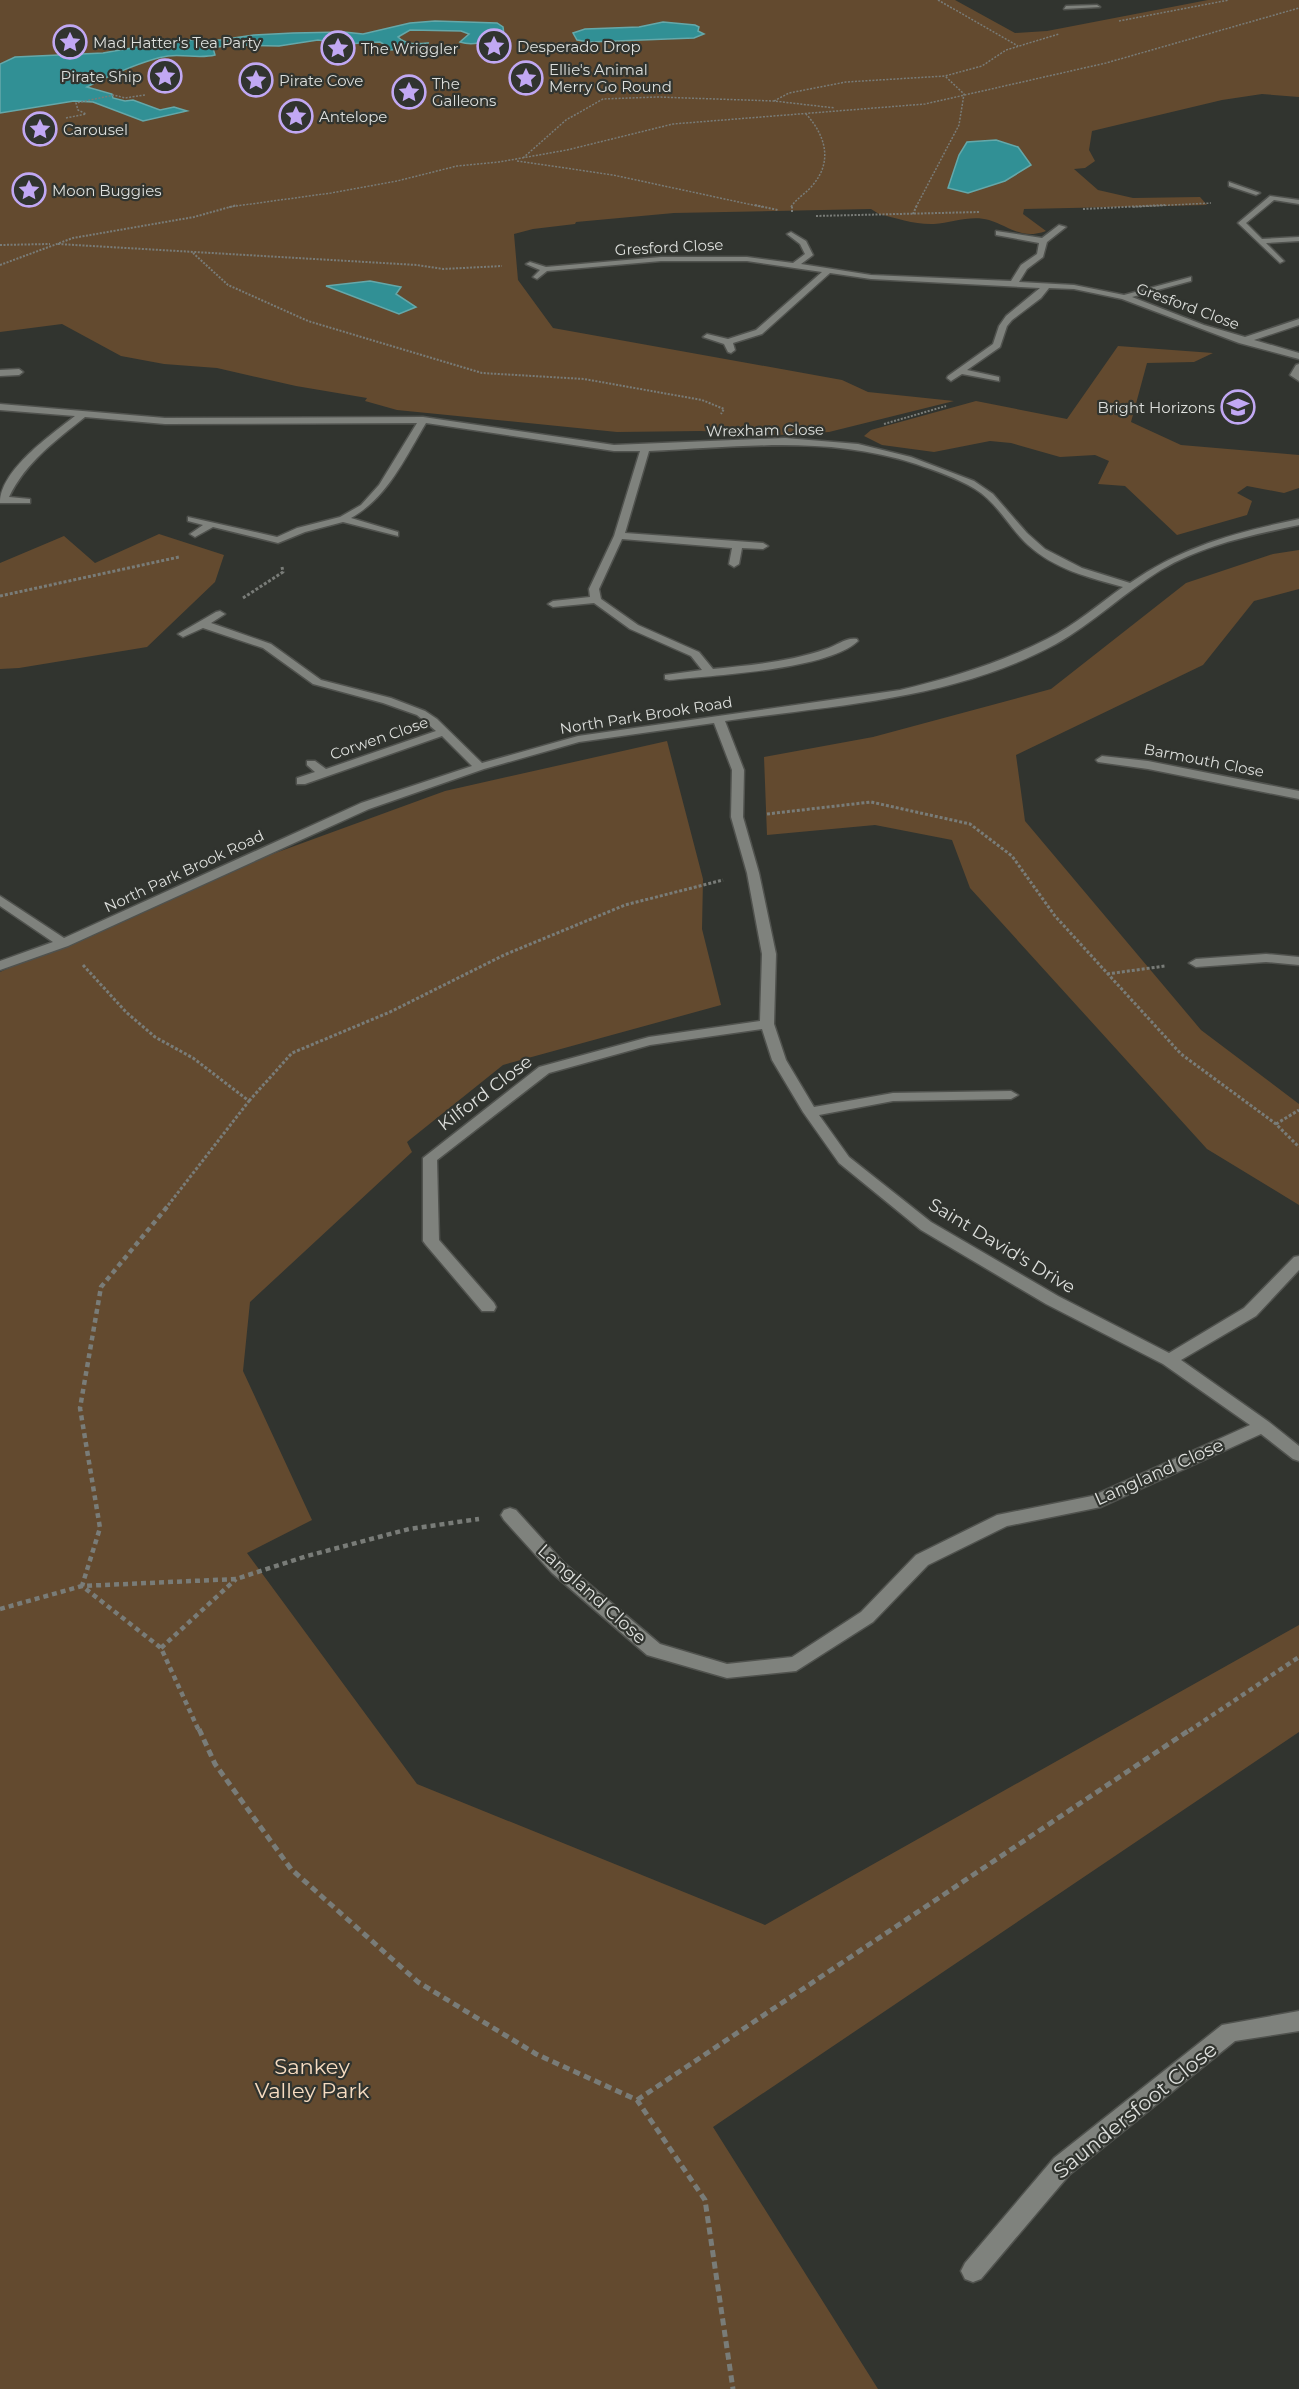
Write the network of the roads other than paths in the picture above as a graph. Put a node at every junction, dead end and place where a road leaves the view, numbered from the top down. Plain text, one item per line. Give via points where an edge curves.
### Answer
1 (1097, 7) dead end
2 (1065, 9) dead end
3 (1232, 184) dead end
4 (1273, 198) junction
5 (1299, 202) edge
6 (1062, 227) dead end
7 (999, 233) dead end
8 (790, 234) dead end
9 (1299, 239) edge
10 (1043, 241) junction
11 (1259, 242) junction
12 (1280, 261) dead end
13 (531, 264) road end
14 (794, 266) junction
15 (545, 269) junction
16 (827, 272) junction
17 (537, 277) dead end
18 (1188, 279) dead end
19 (1013, 285) junction
20 (1046, 286) junction
21 (1124, 297) junction
22 (1299, 321) edge
23 (707, 337) dead end
24 (1242, 341) junction
25 (1299, 356) edge
26 (1299, 367) edge
27 (960, 371) junction
28 (19, 372) dead end
29 (1, 376) edge
30 (951, 378) road end
31 (1299, 378) edge
32 (996, 379) dead end
33 (0, 407) edge
34 (84, 413) junction
35 (423, 420) junction
36 (645, 449) junction
37 (2, 499) edge
38 (27, 501) dead end
39 (191, 519) dead end
40 (343, 519) junction
41 (1299, 522) edge
42 (211, 524) junction
43 (195, 534) dead end
44 (394, 534) dead end
45 (619, 536) junction
46 (738, 545) junction
47 (763, 546) dead end
48 (734, 564) dead end
49 (1131, 586) junction
50 (596, 600) junction
51 (553, 604) dead end
52 (220, 614) road end
53 (202, 624) junction
54 (183, 634) dead end
55 (853, 641) dead end
56 (709, 671) junction
57 (669, 677) dead end
58 (718, 718) junction
59 (444, 732) junction
60 (1102, 760) dead end
61 (311, 763) dead end
62 (480, 766) junction
63 (324, 773) junction
64 (301, 781) dead end
65 (1299, 795) edge
66 (0, 900) edge
67 (63, 943) junction
68 (1299, 961) edge
69 (1196, 963) road end
70 (0, 966) edge
71 (766, 1024) junction
72 (1011, 1095) dead end
73 (810, 1112) junction
74 (1299, 1261) edge
75 (488, 1306) dead end
76 (1169, 1360) junction
77 (1263, 1426) junction
78 (1299, 1455) edge
79 (510, 1515) road end
80 (1299, 2021) edge
81 (973, 2271) dead end

1 - 2 street
3 - 4 street
4 - 5 street
4 - 11 street via 1242,223
6 - 10 street
7 - 10 street
8 - 14 street via 803,243 809,255
9 - 11 street
10 - 19 street via 1041,256 1025,266
11 - 12 street
13 - 15 street, Gresford Close
14 - 15 street, Gresford Close via 747,259 692,258
14 - 16 street, Gresford Close
15 - 17 street
16 - 19 street, Gresford Close
16 - 23 street via 759,332 730,346
18 - 21 street, Gresford Close
19 - 20 street, Gresford Close
20 - 21 street, Gresford Close
20 - 27 street via 1009,318 997,345
21 - 24 street, Gresford Close
22 - 24 street, Gresford Close
24 - 25 street, Gresford Close
26 - 31 street via 1294,375
27 - 30 street
27 - 32 street
28 - 29 street
33 - 34 street
34 - 35 street, Wrexham Close via 165,421
34 - 37 street via 26,460
35 - 36 street, Wrexham Close via 582,445
35 - 40 street via 384,487 364,507
36 - 45 street
36 - 49 street, Wrexham Close via 776,442 841,444 895,456 933,467 993,497 1018,530 1043,553
37 - 38 street
39 - 42 street
40 - 42 street via 278,540
40 - 44 street
41 - 49 street, North Park Brook Road via 1209,544 1180,556
42 - 43 street
45 - 46 street
45 - 50 street via 594,589
46 - 47 street
46 - 48 street
49 - 58 street, North Park Brook Road via 1053,641 962,678 900,693
50 - 51 street
50 - 56 street via 634,627 695,654
52 - 53 street
53 - 54 street
53 - 59 street, Corwen Close via 267,646 317,682 404,705
55 - 56 street via 813,658
56 - 57 street
58 - 62 street, North Park Brook Road via 578,739
58 - 71 street, Saint David's Drive via 738,770 737,817 769,954
59 - 62 street, Corwen Close
59 - 63 street, Corwen Close
60 - 65 street, Barmouth Close via 1148,765
61 - 63 street, Corwen Close
62 - 67 street, North Park Brook Road via 365,806
63 - 64 street, Corwen Close
66 - 67 street
67 - 70 street, North Park Brook Road
68 - 69 street via 1266,958
71 - 73 street, Saint David's Drive via 779,1060
71 - 75 street, Kilford Close via 649,1041 544,1070 430,1158 431,1241
72 - 73 street via 894,1097
73 - 76 street, Saint David's Drive via 844,1160 926,1226 1052,1300
74 - 76 street via 1250,1312
76 - 77 street, Saint David's Drive
77 - 78 street, Saint David's Drive
77 - 79 street, Langland Close via 1095,1502 1003,1520 922,1560 867,1617 796,1664 727,1671 654,1650 558,1568
80 - 81 street, Saundersfoot Close via 1230,2032 1062,2166

